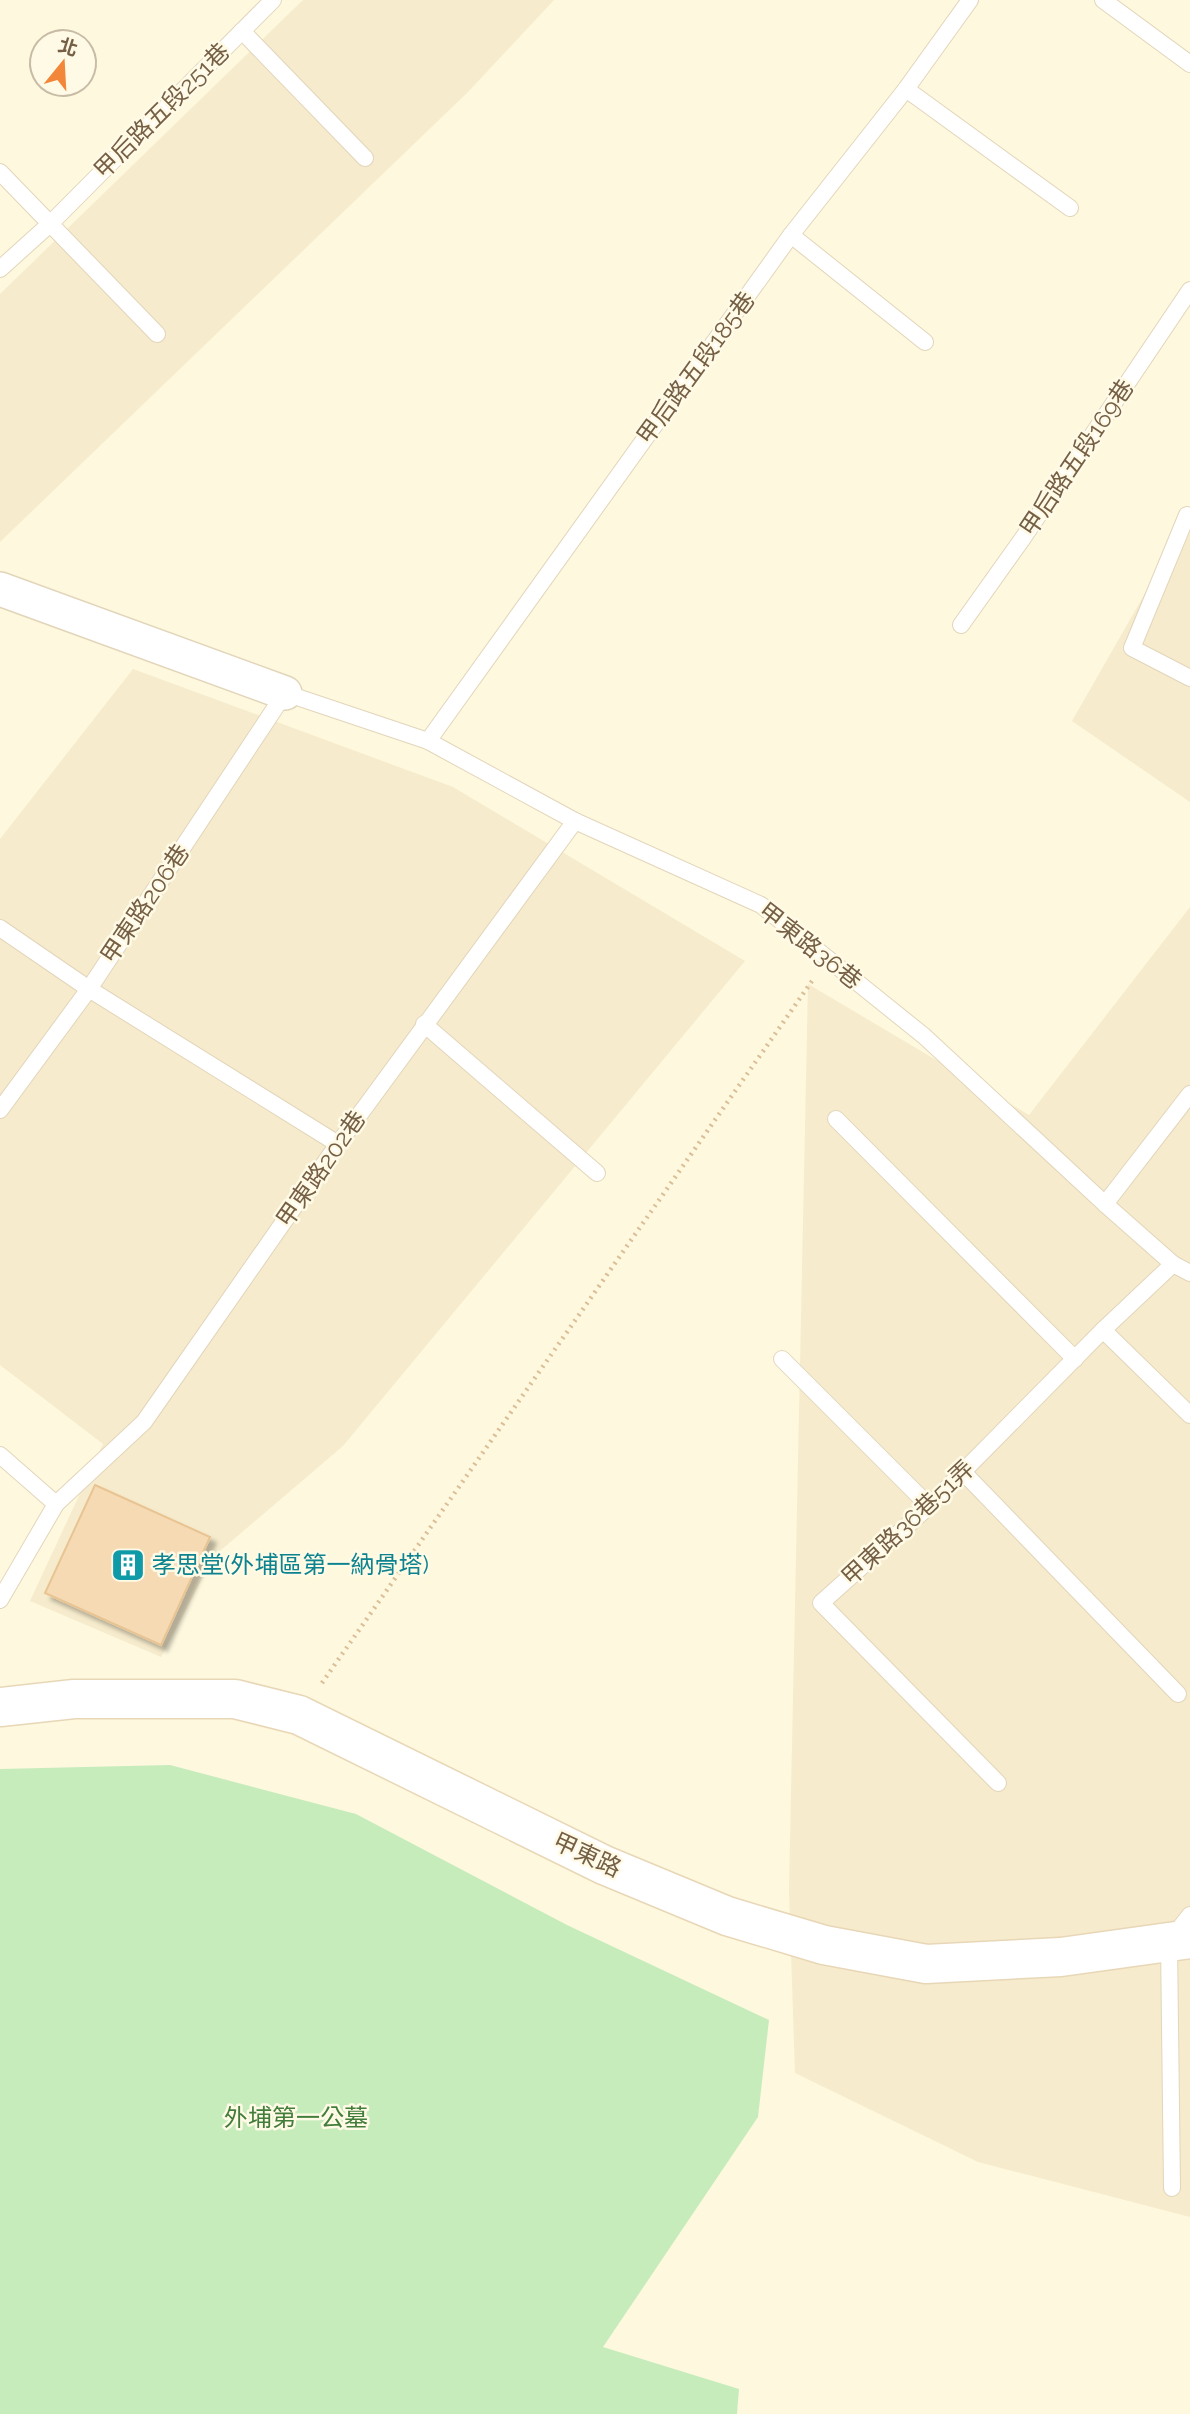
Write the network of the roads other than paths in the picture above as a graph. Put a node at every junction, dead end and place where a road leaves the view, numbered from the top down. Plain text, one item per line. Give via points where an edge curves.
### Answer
1 (273, 0) edge
2 (970, 0) edge
3 (1103, 0) edge
4 (242, 31) junction
5 (1190, 64) edge
6 (906, 89) junction
7 (365, 158) dead end
8 (0, 172) edge
9 (1070, 208) dead end
10 (51, 223) junction
11 (791, 235) junction
12 (0, 269) edge
13 (1190, 290) edge
14 (157, 334) dead end
15 (925, 342) dead end
16 (1189, 516) edge
17 (0, 589) edge
18 (961, 625) dead end
19 (1190, 678) edge
20 (285, 693) junction
21 (428, 741) junction
22 (575, 821) junction
23 (0, 928) edge
24 (89, 989) junction
25 (424, 1024) junction
26 (1190, 1094) edge
27 (0, 1110) edge
28 (836, 1119) dead end
29 (338, 1144) junction
30 (597, 1173) dead end
31 (1105, 1204) junction
32 (1173, 1264) junction
33 (1190, 1273) edge
34 (1103, 1330) junction
35 (782, 1359) dead end
36 (1075, 1359) junction
37 (1190, 1416) edge
38 (0, 1455) edge
39 (963, 1472) junction
40 (56, 1504) junction
41 (929, 1506) junction
42 (0, 1600) edge
43 (1178, 1694) dead end
44 (0, 1707) edge
45 (998, 1783) dead end
46 (1183, 1932) edge
47 (1172, 2188) dead end

1 - 4 lane, 甲后路五段251巷
2 - 6 lane, 甲后路五段185巷
3 - 5 lane
4 - 7 lane
4 - 10 lane, 甲后路五段251巷
6 - 9 lane
6 - 11 lane, 甲后路五段185巷
8 - 10 lane
10 - 12 lane, 甲后路五段251巷
10 - 14 lane
11 - 15 lane
11 - 21 lane, 甲后路五段185巷
13 - 18 lane, 甲后路五段169巷
16 - 19 lane via 1132,648
17 - 20 street
20 - 21 lane, 甲東路36巷
20 - 24 lane, 甲東路206巷
21 - 22 lane, 甲東路36巷
22 - 25 lane, 甲東路202巷
22 - 31 lane, 甲東路36巷 via 761,905 924,1036
23 - 24 lane
24 - 27 lane, 甲東路206巷
24 - 29 lane
25 - 29 lane, 甲東路202巷
25 - 30 lane
26 - 31 lane
28 - 36 lane
29 - 40 lane, 甲東路202巷 via 144,1422
31 - 32 lane, 甲東路36巷
32 - 33 lane, 甲東路36巷
32 - 34 lane, 甲東路36巷51弄
34 - 36 lane, 甲東路36巷51弄
34 - 37 lane
35 - 41 lane
36 - 39 lane, 甲東路36巷51弄
38 - 40 lane
39 - 41 lane, 甲東路36巷51弄
39 - 43 lane
40 - 42 lane, 甲東路202巷
41 - 45 lane, 甲東路36巷51弄 via 821,1603
44 - 46 street, 甲東路 via 74,1699 235,1699 299,1715 604,1865 727,1916 824,1945 926,1964 1061,1957
46 - 47 lane

